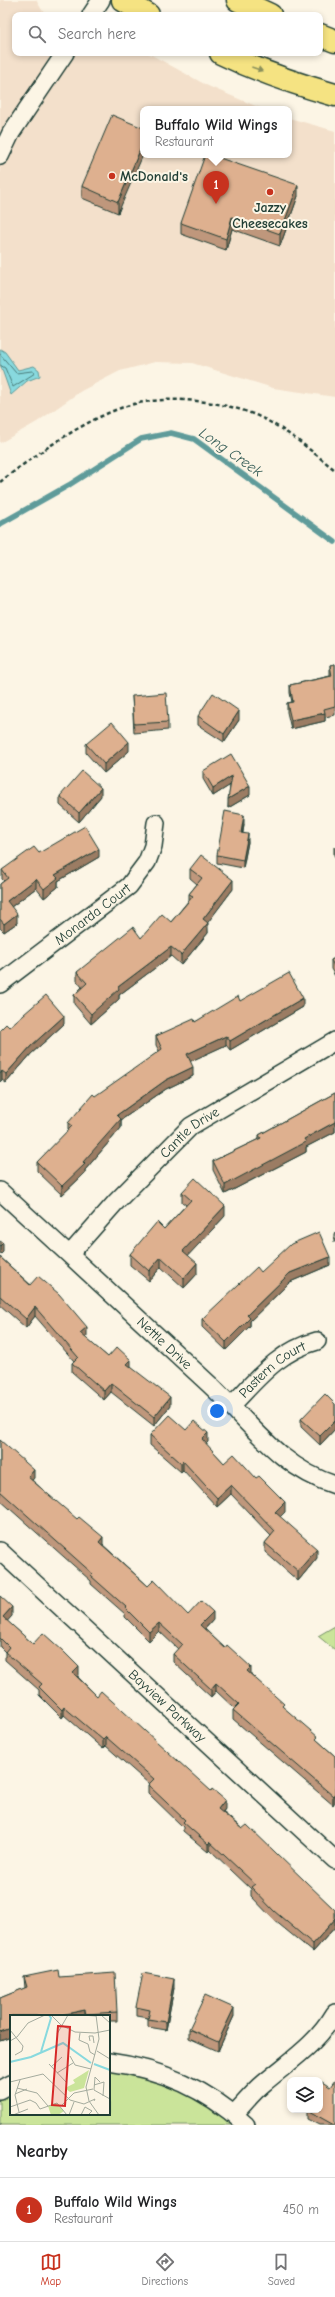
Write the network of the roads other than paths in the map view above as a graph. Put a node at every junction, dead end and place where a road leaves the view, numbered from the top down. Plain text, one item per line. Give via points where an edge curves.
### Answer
1 (101, 0) edge
2 (123, 0) edge
3 (238, 0) edge
4 (93, 12) edge
5 (143, 12) edge
6 (264, 12) edge
7 (323, 36) edge
8 (335, 41) edge
9 (64, 56) edge
10 (228, 56) edge
11 (335, 95) edge
12 (0, 156) edge
13 (156, 823) dead end
14 (0, 984) edge
15 (335, 1041) edge
16 (0, 1191) edge
17 (70, 1254) junction
18 (317, 1341) dead end
19 (232, 1405) junction
20 (335, 1485) edge
21 (0, 1551) edge
22 (335, 1860) edge
23 (335, 2012) edge
24 (110, 2062) edge
25 (10, 2085) edge
26 (0, 2090) edge
27 (240, 2120) edge

1 - 4 street
2 - 5 main road
3 - 6 main road
7 - 8 main road
9 - 12 street via 11,133
10 -> 11 main road via 302,86
13 - 14 street, Monarda Court via 153,846 147,862 129,886
15 - 17 street, Cantle Drive via 191,1126 115,1203
16 - 17 street, Nettle Drive
17 - 19 street, Nettle Drive
18 - 19 street, Pastern Court via 299,1346 285,1354
19 - 20 street, Nettle Drive via 256,1432 296,1468
21 - 22 street, Bayview Parkway
23 - 27 street via 317,2039 264,2084
24 - 27 street via 169,2076 198,2088 225,2105
25 - 26 street

